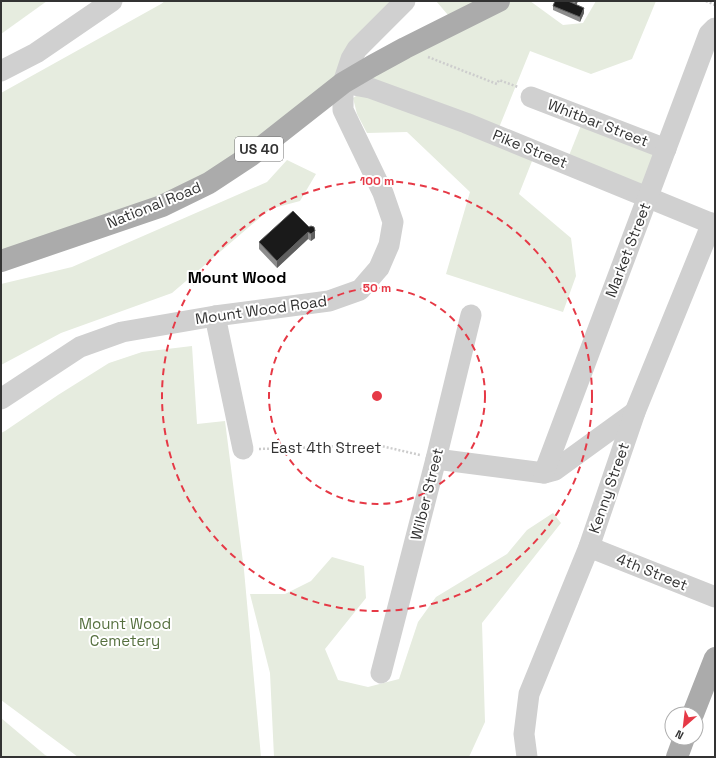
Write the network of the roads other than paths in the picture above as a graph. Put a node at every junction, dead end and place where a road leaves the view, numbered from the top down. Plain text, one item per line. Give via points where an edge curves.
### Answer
1 (112, 1) edge
2 (405, 1) edge
3 (499, 1) edge
4 (715, 28) edge
5 (1, 71) edge
6 (343, 83) junction
7 (525, 92) road end
8 (666, 149) junction
9 (648, 198) junction
10 (713, 224) edge
11 (1, 261) edge
12 (471, 315) dead end
13 (215, 316) junction
14 (1, 399) edge
15 (635, 412) junction
16 (243, 449) road end
17 (436, 459) junction
18 (544, 473) junction
19 (589, 547) junction
20 (715, 597) edge
21 (715, 658) edge
22 (381, 673) dead end
23 (709, 692) edge
24 (699, 706) edge
25 (681, 746) edge
26 (528, 757) edge
27 (677, 757) edge

1 - 5 street via 36,53
2 - 6 street, Mount Wood Road via 357,49
3 - 6 main road, National Road / US 40 via 405,48
4 - 8 street, Market Street via 709,34
6 - 9 street, Pike Street via 370,88 466,123
6 - 11 main road, National Road / US 40 via 250,156 209,183 162,206
6 - 13 street, Mount Wood Road via 343,110 383,193 393,222 379,268 360,290 329,301
7 - 8 street, Whitbar Street
8 - 9 street, Market Street
9 - 10 street, Pike Street
9 - 18 street, Market Street
10 - 15 street, Kenny Street
12 - 17 street, Wilber Street
13 - 14 street, Mount Wood Road via 122,332 80,347
13 - 16 street
15 - 18 street via 555,470
15 - 19 street, Kenny Street
17 - 18 street
17 - 22 street, Wilber Street
19 - 20 street, 4th Street
19 - 26 street, Kenny Street via 529,694 524,734
21 - 23 main road
23 - 24 main road
25 - 27 main road

